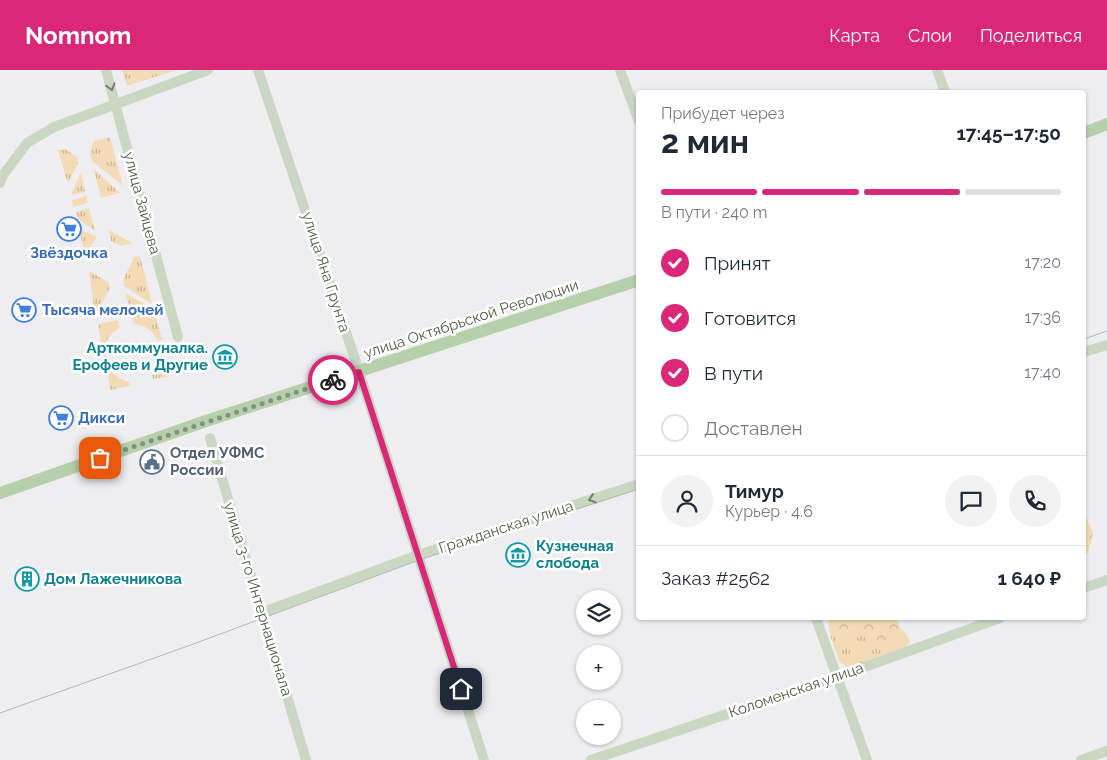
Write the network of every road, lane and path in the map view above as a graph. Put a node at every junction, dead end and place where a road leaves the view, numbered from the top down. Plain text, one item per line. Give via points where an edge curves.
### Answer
1 (106, 70) edge
2 (208, 70) edge
3 (258, 70) edge
4 (620, 70) edge
5 (937, 70) edge
6 (944, 90) edge
7 (115, 104) junction
8 (636, 113) edge
9 (1107, 124) edge
10 (1086, 132) edge
11 (0, 184) edge
12 (636, 281) edge
13 (178, 337) dead end
14 (1107, 345) edge
15 (1086, 351) edge
16 (359, 372) junction
17 (210, 438) dead end
18 (636, 485) edge
19 (0, 493) edge
20 (418, 555) junction
21 (1107, 580) edge
22 (1086, 587) edge
23 (261, 613) junction
24 (817, 620) edge
25 (994, 620) edge
26 (837, 677) junction
27 (1107, 751) edge
28 (306, 760) edge
29 (484, 760) edge
30 (591, 760) edge
31 (867, 760) edge
32 (1081, 760) edge

1 -> 7 street, улица Зайцева
2 - 7 street
3 - 16 street, улица Яна Грунта
4 - 8 street
5 - 6 street
7 - 11 street via 54,127 27,143
7 - 13 street, улица Зайцева
9 - 10 main road
12 - 16 main road, улица Октябрьской Революции
14 - 15 street
16 - 19 main road, улица Октябрьской Революции
16 - 20 street, улица Яна Грунта
17 - 23 street, улица 3-го Интернационала
18 -> 20 street, Гражданская улица
20 - 23 street, Гражданская улица
20 - 29 street, улица Яна Грунта
21 - 22 street
23 - 28 street, улица 3-го Интернационала
24 - 26 street
25 - 26 street, Коломенская улица
26 - 30 street, Коломенская улица
26 - 31 street
27 - 32 street

